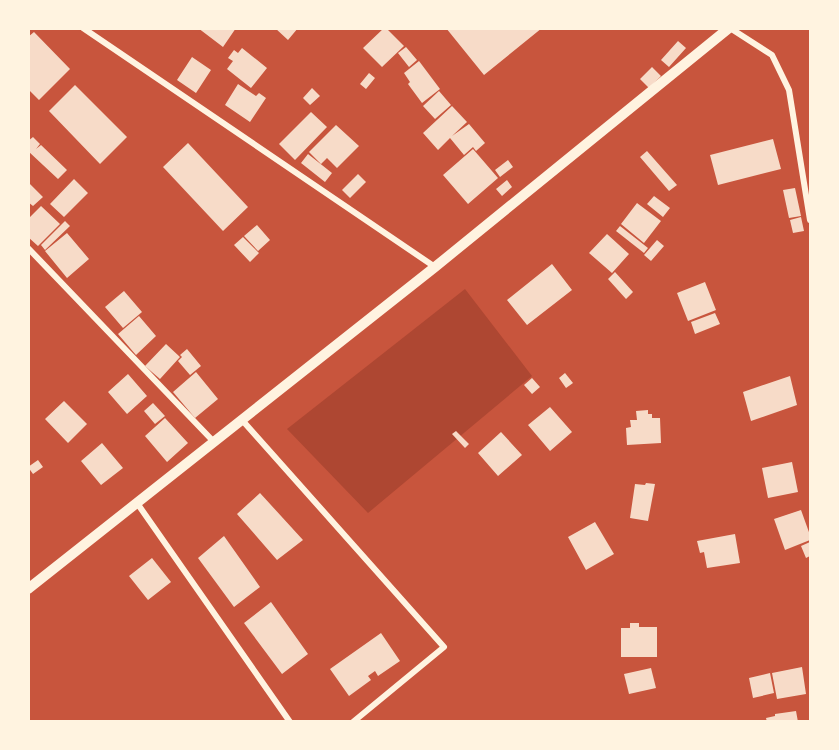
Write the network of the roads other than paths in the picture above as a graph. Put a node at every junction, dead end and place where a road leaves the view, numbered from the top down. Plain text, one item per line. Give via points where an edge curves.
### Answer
1 (83, 28) edge
2 (730, 28) edge
3 (810, 220) edge
4 (28, 248) edge
5 (435, 267) junction
6 (242, 420) junction
7 (213, 442) junction
8 (136, 503) junction
9 (28, 589) edge
10 (290, 722) edge
11 (352, 722) edge

1 - 5 street
2 - 3 street via 772,56 789,90
2 - 5 street
4 - 7 street
5 - 6 street
6 - 7 street
6 - 11 street via 444,647
7 - 8 street
8 - 9 street
8 - 10 street

